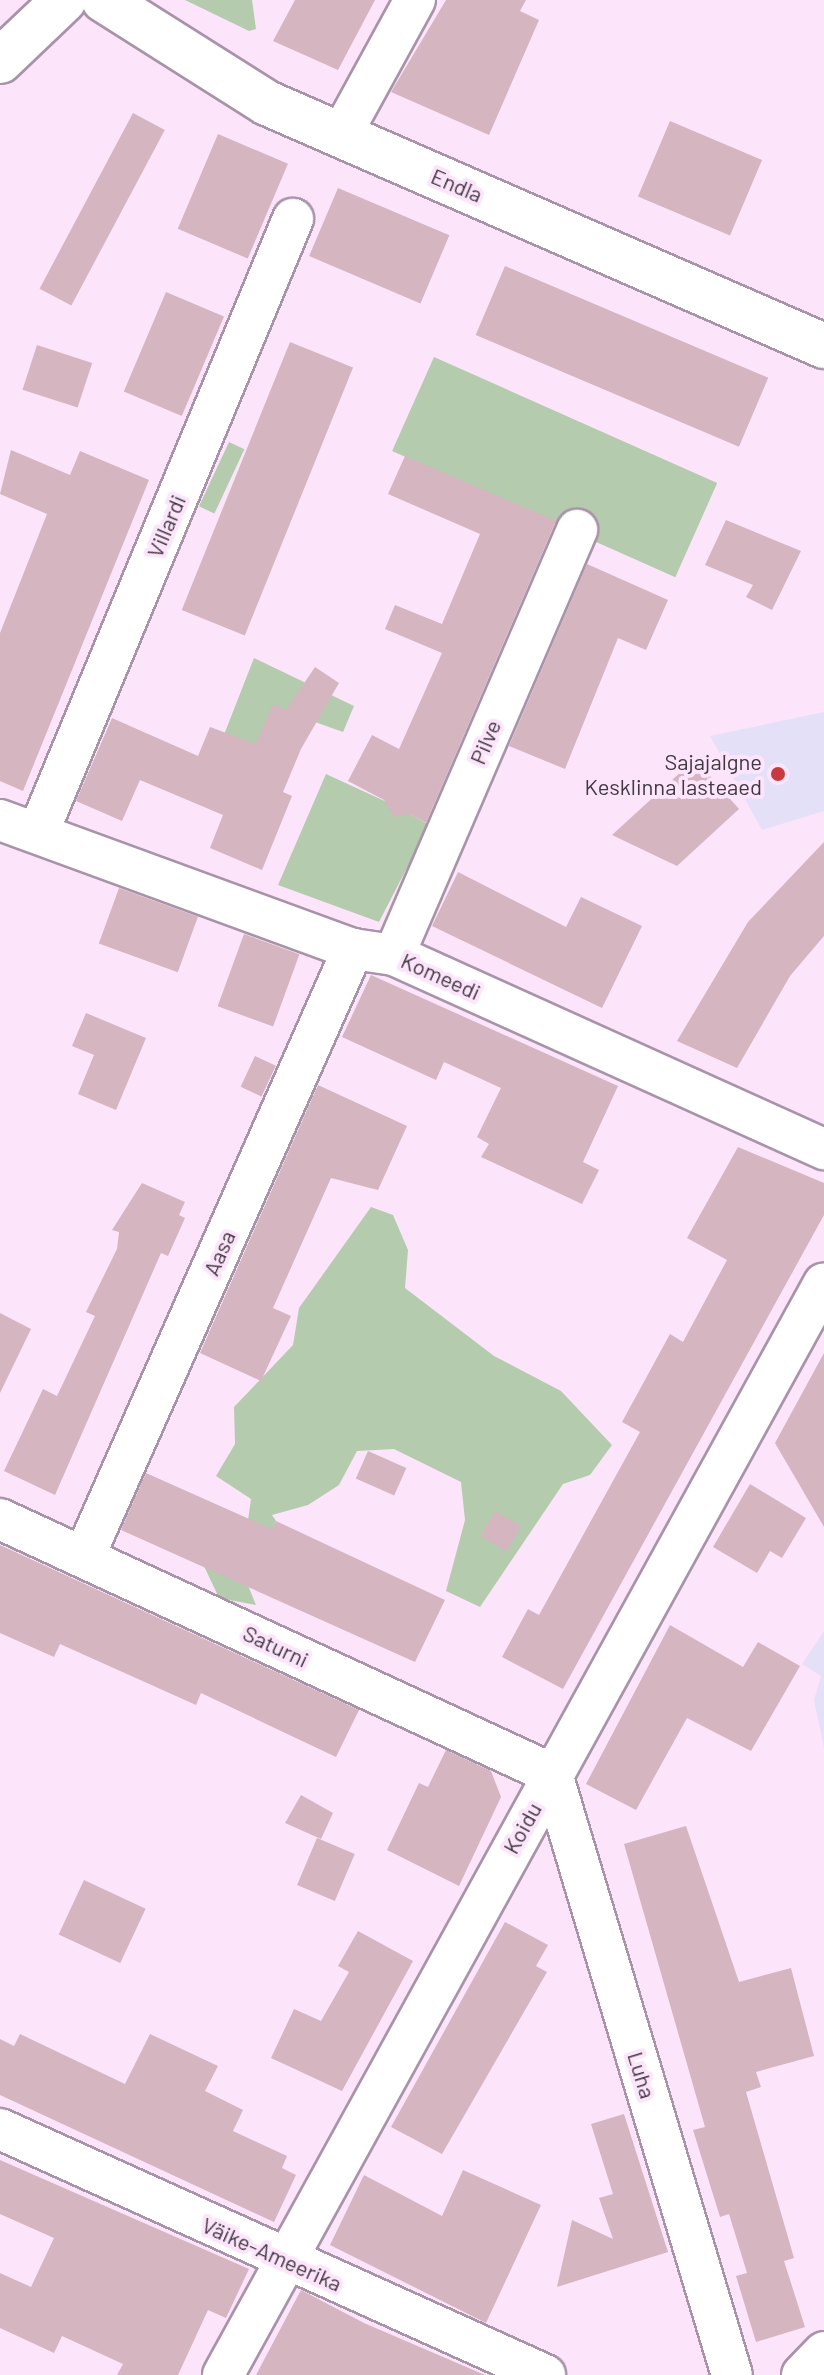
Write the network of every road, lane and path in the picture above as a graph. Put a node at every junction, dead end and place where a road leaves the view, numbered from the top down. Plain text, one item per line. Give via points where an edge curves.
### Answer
1 (64, 0) edge
2 (104, 0) edge
3 (415, 0) edge
4 (0, 61) edge
5 (341, 135) junction
6 (293, 219) dead end
7 (751, 315) junction
8 (824, 316) edge
9 (824, 346) edge
10 (577, 530) dead end
11 (0, 820) edge
12 (38, 833) junction
13 (353, 949) junction
14 (394, 955) junction
15 (824, 1149) edge
16 (824, 1283) edge
17 (0, 1519) edge
18 (84, 1557) junction
19 (552, 1774) junction
20 (0, 2129) edge
21 (284, 2262) junction
22 (824, 2352) edge
23 (223, 2375) edge
24 (545, 2375) edge
25 (732, 2375) edge
26 (802, 2375) edge

1 - 4 main road
2 - 5 main road, Endla via 267,103
3 - 5 street
5 - 7 main road, Endla
6 - 12 street, Villardi
7 - 8 main road
7 - 9 main road, Endla
10 - 14 street, Pilve
11 - 12 street, Komeedi
12 - 13 street, Komeedi
13 - 14 street, Komeedi
13 - 18 street, Aasa
14 - 15 street, Komeedi
16 - 19 street, Koidu
17 - 18 street, Saturni
18 - 19 street, Saturni
19 - 21 street, Koidu
19 - 25 street, Luha
20 - 21 street, Väike-Ameerika
21 - 23 street, Koidu
21 - 24 street, Väike-Ameerika
22 - 26 street

